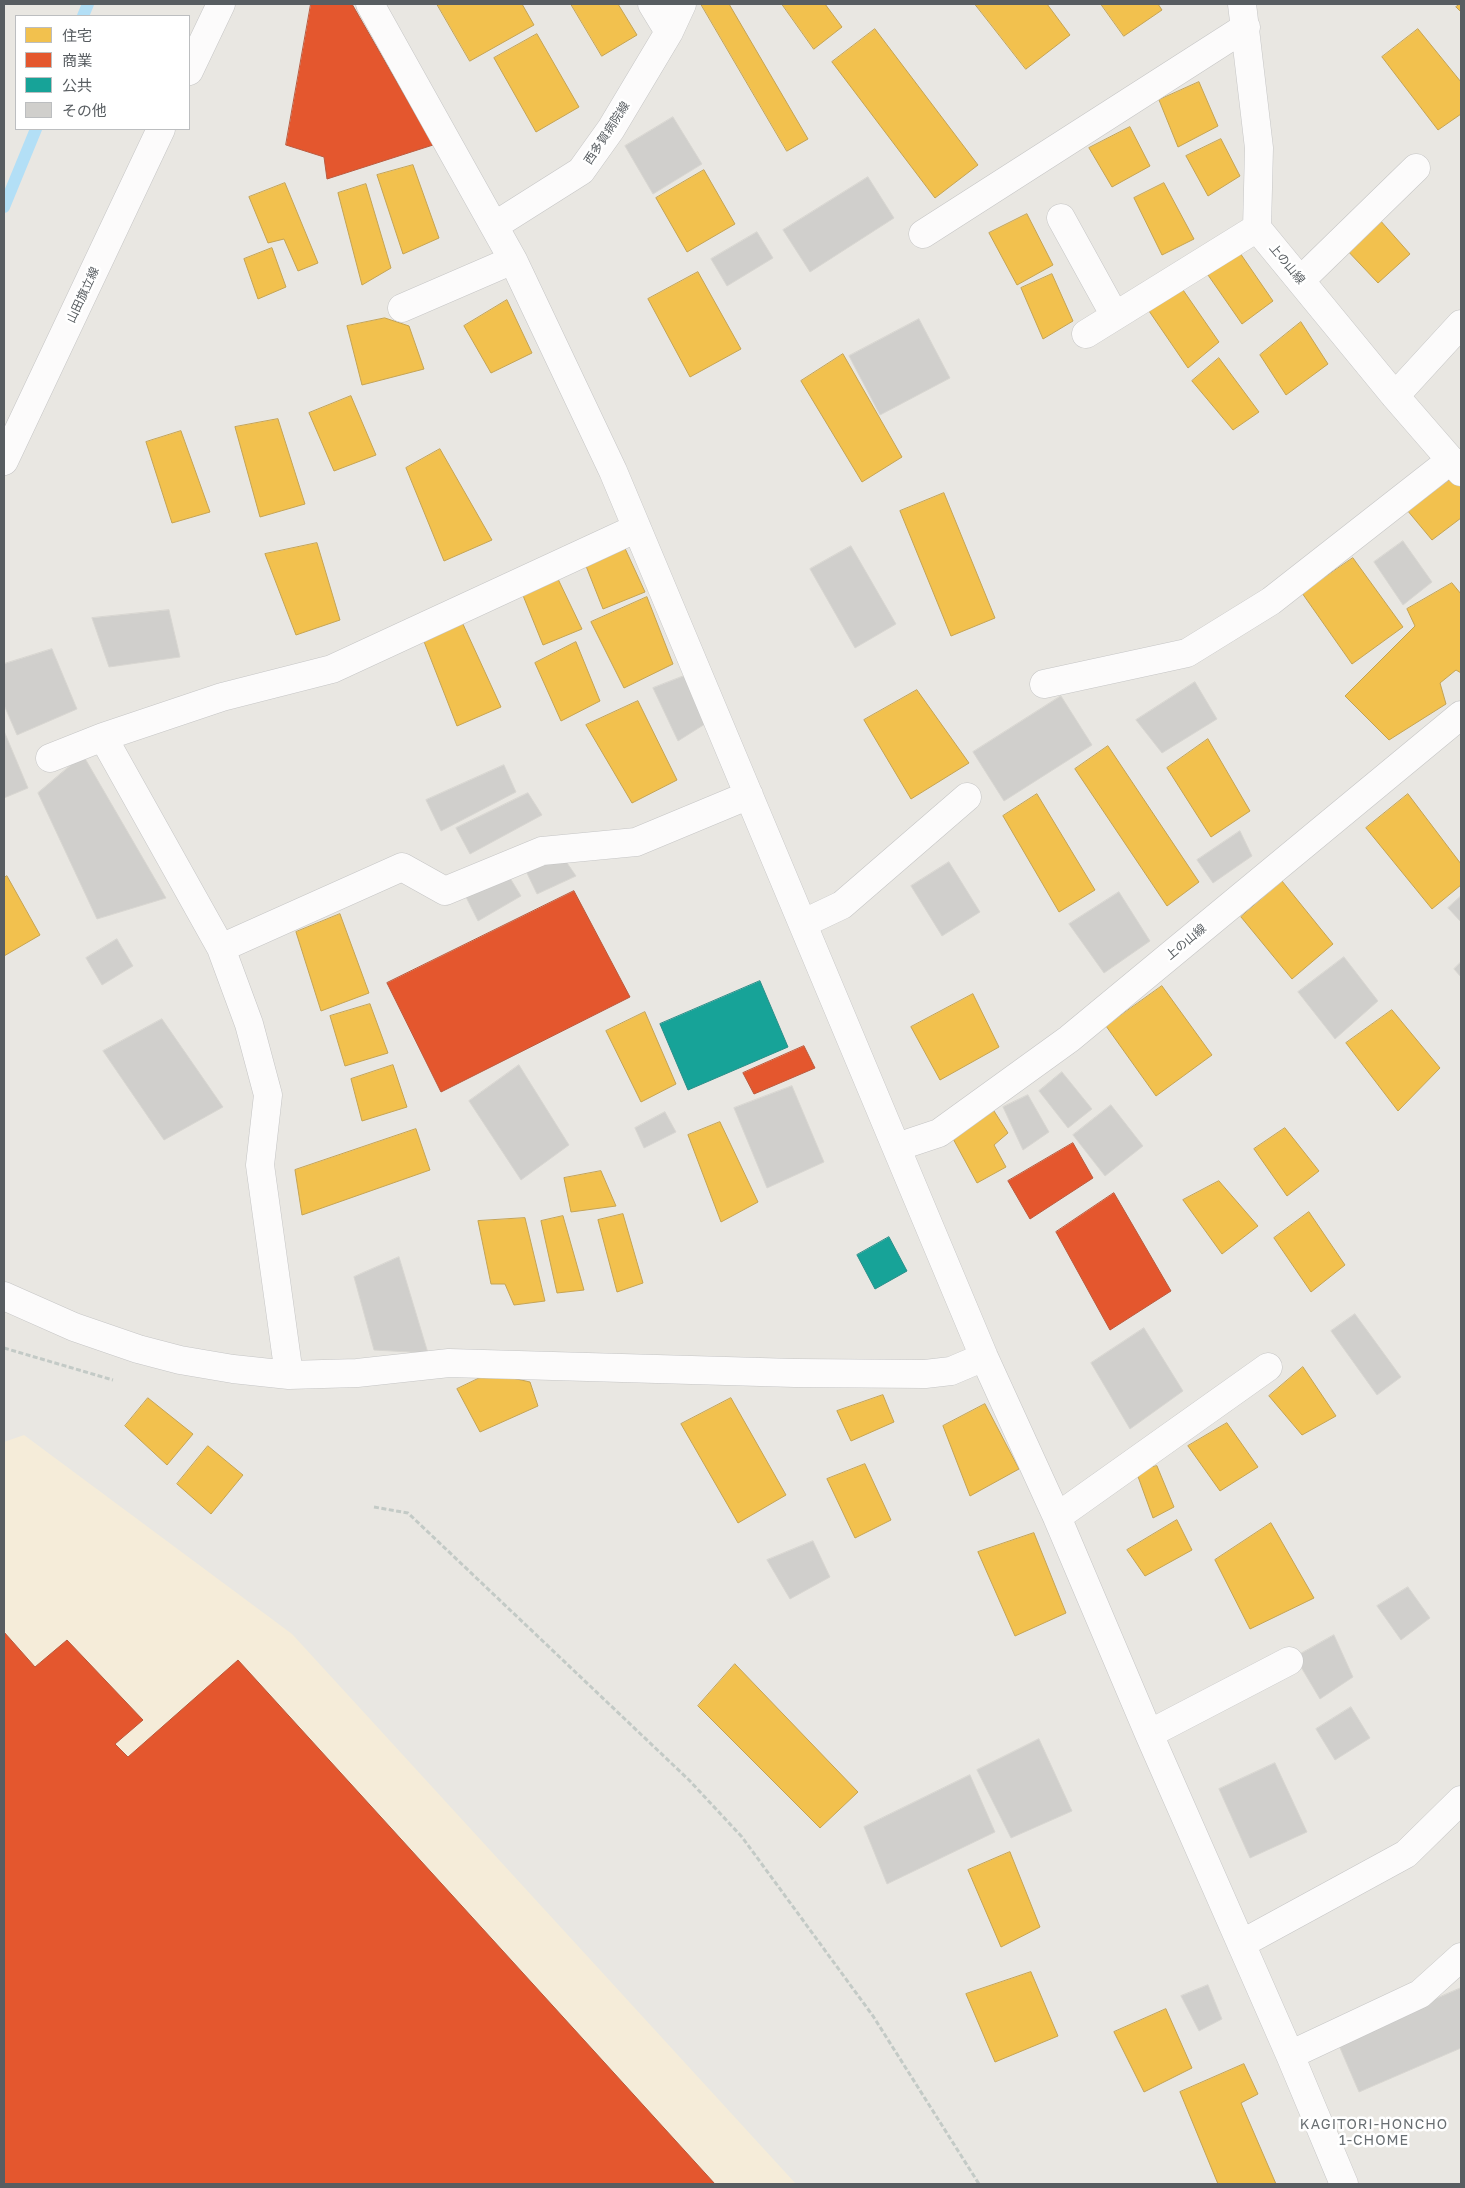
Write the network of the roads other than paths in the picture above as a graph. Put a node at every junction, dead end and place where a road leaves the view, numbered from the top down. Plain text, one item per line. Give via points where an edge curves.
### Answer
1 (221, 4) edge
2 (370, 4) edge
3 (652, 4) edge
4 (682, 4) edge
5 (1244, 16) edge
6 (669, 32) junction
7 (190, 69) edge
8 (161, 130) edge
9 (1416, 168) dead end
10 (1061, 218) dead end
11 (494, 226) junction
12 (1258, 228) junction
13 (923, 234) dead end
14 (513, 260) junction
15 (1301, 280) junction
16 (402, 308) dead end
17 (1115, 316) junction
18 (1461, 324) edge
19 (1086, 334) dead end
20 (1396, 396) junction
21 (4, 461) edge
22 (1456, 466) edge
23 (637, 528) junction
24 (1044, 684) dead end
25 (1461, 715) edge
26 (103, 737) junction
27 (50, 758) dead end
28 (749, 795) junction
29 (967, 797) dead end
30 (804, 923) junction
31 (222, 948) junction
32 (897, 1148) junction
33 (4, 1296) edge
34 (984, 1357) junction
35 (1268, 1368) dead end
36 (289, 1375) junction
37 (1057, 1517) junction
38 (1289, 1661) dead end
39 (1149, 1734) junction
40 (1461, 1800) edge
41 (1241, 1944) junction
42 (1461, 1957) edge
43 (1290, 2054) junction
44 (1344, 2184) edge

1 - 7 street
2 - 11 street
3 - 6 street
4 - 6 street, 西多賀病院線
5 - 12 street via 1259,148
5 - 13 street
6 - 11 street, 西多賀病院線 via 611,129 581,171
8 - 21 street, 山田旗立線
9 - 15 street
10 - 17 street
11 - 14 street
12 - 15 street, 上の山線
12 - 17 street
14 - 16 street
14 - 23 street
15 - 20 street, 上の山線
17 - 19 street
18 - 20 street
20 - 22 street, 上の山線
22 - 24 street via 1271,601 1187,653
23 - 26 street via 332,669 222,697
23 - 28 street
25 - 32 street, 上の山線 via 1069,1039 939,1133
26 - 27 street
26 - 31 street
28 - 30 street
28 - 31 street via 636,842 542,851 444,891 402,867
29 - 30 street via 842,905
30 - 32 street
31 - 36 street via 249,1024 268,1095 260,1165
32 - 34 street
33 - 36 street via 74,1327 146,1351 233,1369
34 - 36 street via 951,1371 925,1374 449,1363 357,1373
34 - 37 street
35 - 37 street
37 - 39 street
38 - 39 street
39 - 41 street
40 - 41 street via 1406,1854
41 - 43 street
42 - 43 street via 1420,1994
43 - 44 street

